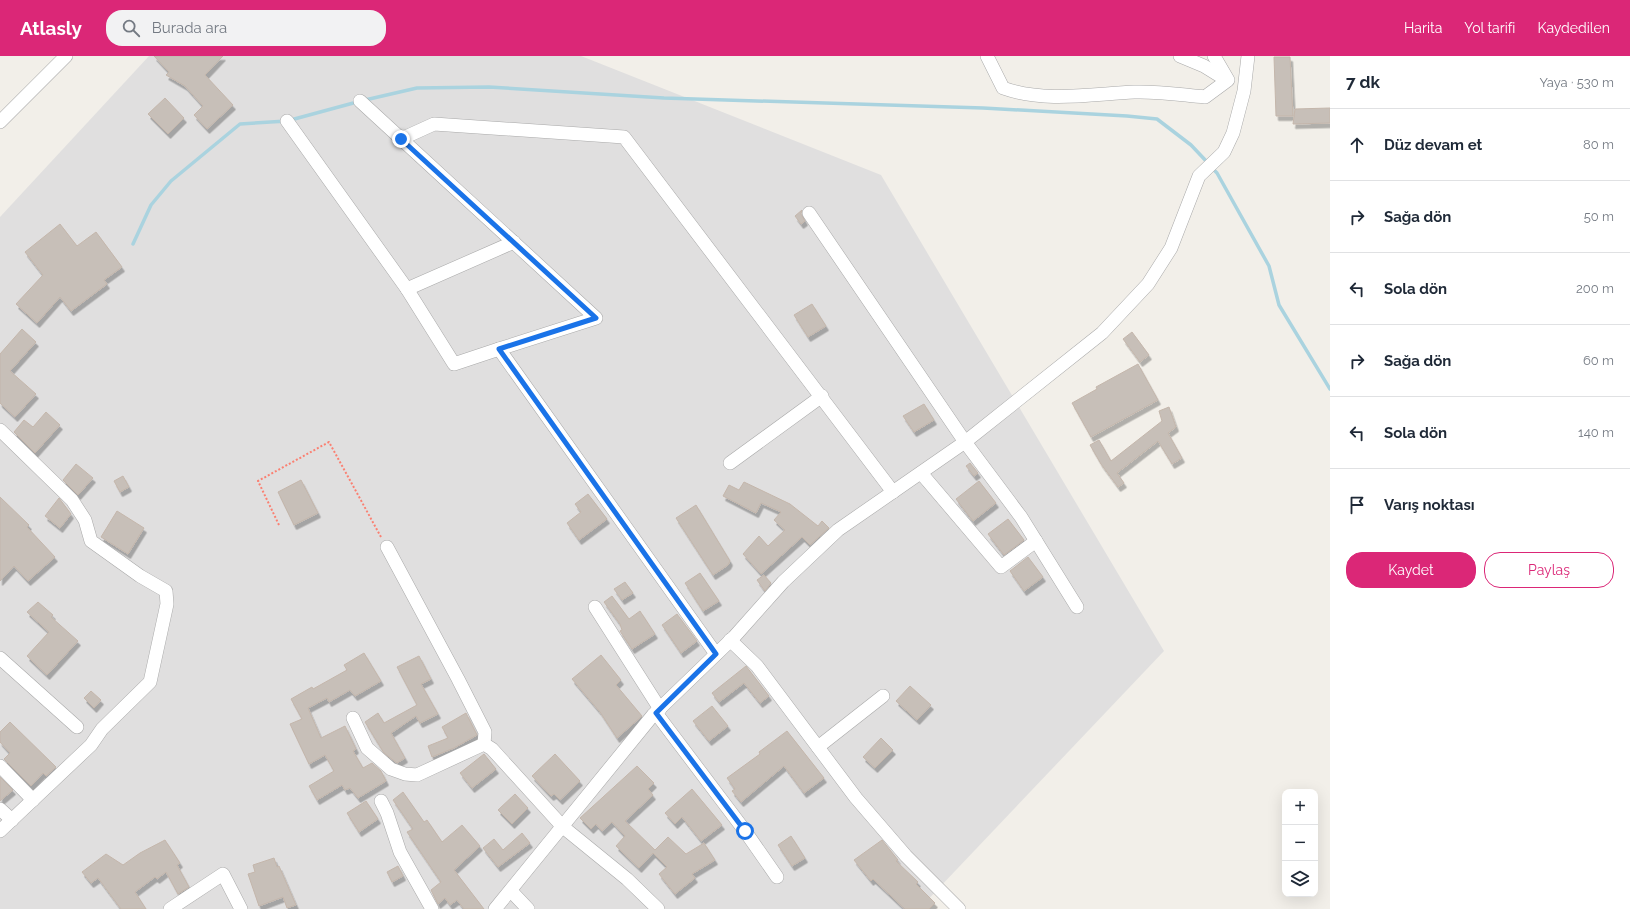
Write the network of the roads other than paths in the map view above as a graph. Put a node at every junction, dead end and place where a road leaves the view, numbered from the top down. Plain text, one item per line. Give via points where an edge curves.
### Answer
1 (66, 56) edge
2 (986, 56) edge
3 (1180, 56) edge
4 (1214, 56) edge
5 (1248, 56) edge
6 (1228, 80) junction
7 (1244, 91) junction
8 (360, 101) dead end
9 (287, 121) dead end
10 (0, 122) edge
11 (401, 139) junction
12 (809, 213) dead end
13 (514, 242) junction
14 (407, 289) junction
15 (499, 349) junction
16 (822, 396) junction
17 (0, 430) edge
18 (965, 442) junction
19 (730, 463) dead end
20 (921, 473) junction
21 (893, 492) junction
22 (1036, 541) junction
23 (387, 547) road end
24 (1077, 606) dead end
25 (595, 607) dead end
26 (730, 640) junction
27 (716, 654) junction
28 (0, 658) edge
29 (883, 696) dead end
30 (658, 711) junction
31 (353, 718) dead end
32 (77, 727) dead end
33 (484, 744) junction
34 (818, 747) junction
35 (0, 766) edge
36 (33, 800) junction
37 (381, 801) dead end
38 (0, 809) edge
39 (12, 820) junction
40 (563, 827) junction
41 (0, 831) edge
42 (777, 877) dead end
43 (511, 891) junction
44 (170, 909) edge
45 (241, 909) edge
46 (432, 909) edge
47 (495, 909) edge
48 (528, 909) edge
49 (658, 909) edge
50 (959, 909) edge

1 - 10 street
2 - 6 street via 1003,88 1015,92 1055,96 1096,96 1136,92 1205,97
3 - 6 street
4 - 6 street
5 - 7 street
6 - 7 street
7 - 18 street via 1227,146 1199,176 1171,248 1148,284 1102,332
8 - 11 street
9 - 14 street
11 - 13 street
11 - 16 street via 434,124 624,137
12 - 18 street
13 - 14 street
13 - 15 street via 596,318
14 - 15 street via 454,364
15 - 27 street
16 - 19 street
16 - 21 street
17 - 36 street via 72,500 85,520 91,541 166,591 167,604 150,682
18 - 20 street
18 - 22 street
20 - 21 street
20 - 22 street via 1001,567
21 - 26 street via 838,530 783,582
22 - 24 street
23 - 33 street via 485,732
25 - 30 street
26 - 27 street
26 - 34 street via 757,666
27 - 30 street
28 - 32 street
29 - 34 street
30 - 40 street
30 - 42 street
31 - 33 street via 367,748 391,769 405,774 417,776
33 - 40 street via 492,749
34 - 50 street via 856,798 906,856
35 - 36 street
36 - 39 street
37 - 46 street via 400,852
38 - 39 street
39 - 41 street
40 - 43 street
40 - 49 street via 627,879
43 - 47 street
43 - 48 street
44 - 45 street via 223,874

